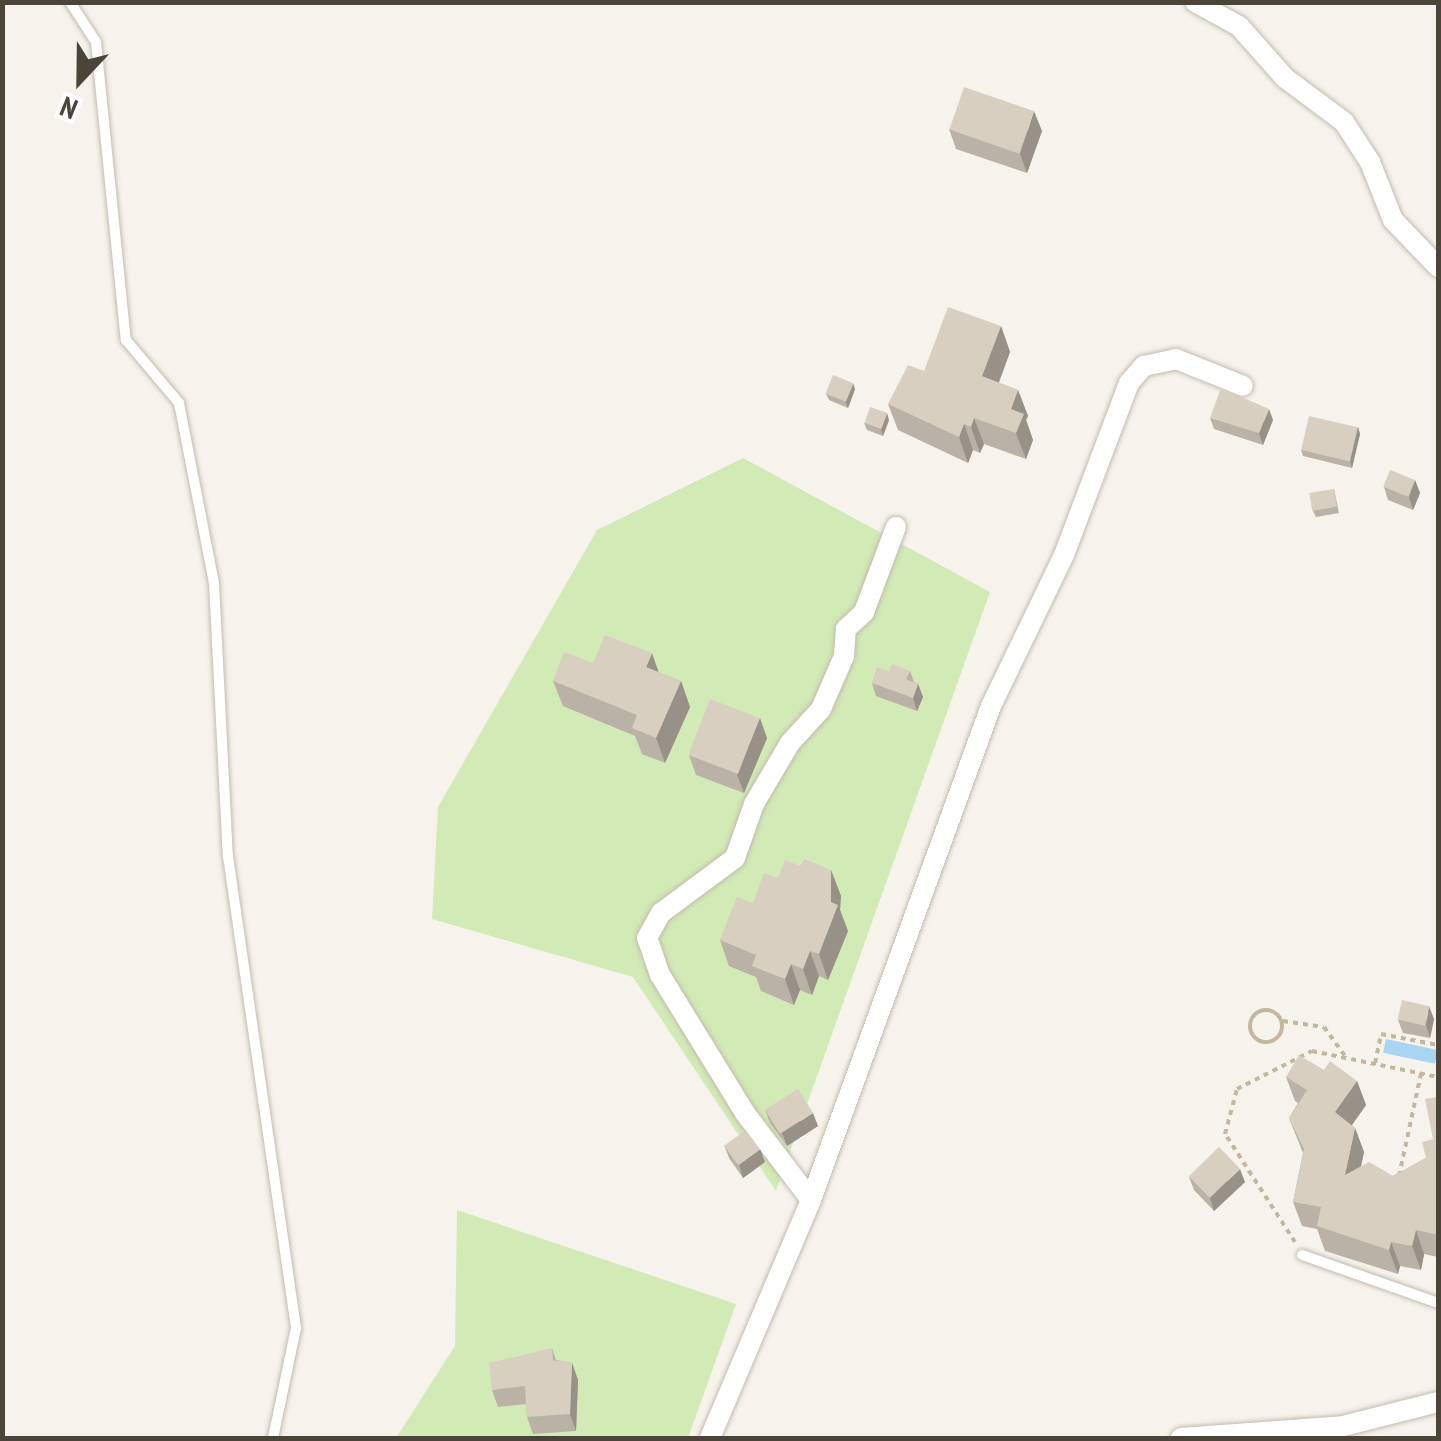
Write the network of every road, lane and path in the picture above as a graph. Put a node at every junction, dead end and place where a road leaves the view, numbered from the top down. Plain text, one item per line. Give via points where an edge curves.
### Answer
1 (70, 2) edge
2 (1195, 2) edge
3 (1438, 266) edge
4 (1243, 386) dead end
5 (896, 527) dead end
6 (1282, 1022) junction
7 (1438, 1046) edge
8 (1346, 1057) junction
9 (1375, 1063) junction
10 (1421, 1073) junction
11 (1438, 1077) edge
12 (1398, 1182) edge
13 (811, 1200) junction
14 (1302, 1255) joint
15 (1438, 1304) edge
16 (1438, 1402) edge
17 (272, 1438) edge
18 (710, 1438) edge
19 (1181, 1438) edge

1 - 17 lane via 96,42 126,340 179,403 214,583 228,856 296,1328
2 - 3 street via 1239,26 1285,78 1344,122 1393,220
4 - 13 street via 1176,359 1144,366 1129,384 1064,554 991,706
5 - 13 street via 864,612 846,629 844,656 822,709 790,742 763,788 735,858 661,913 646,938 660,976 745,1113
6 - 6 path via 1268,1041 1250,1030 1264,1011
6 - 8 path via 1324,1027
7 - 9 path via 1380,1034
8 - 9 path
8 - 14 path via 1295,1055 1237,1089 1224,1119 1233,1150
9 - 10 path
10 - 11 path
10 - 12 path
13 - 18 street
14 - 15 lane
16 - 19 street via 1343,1426

